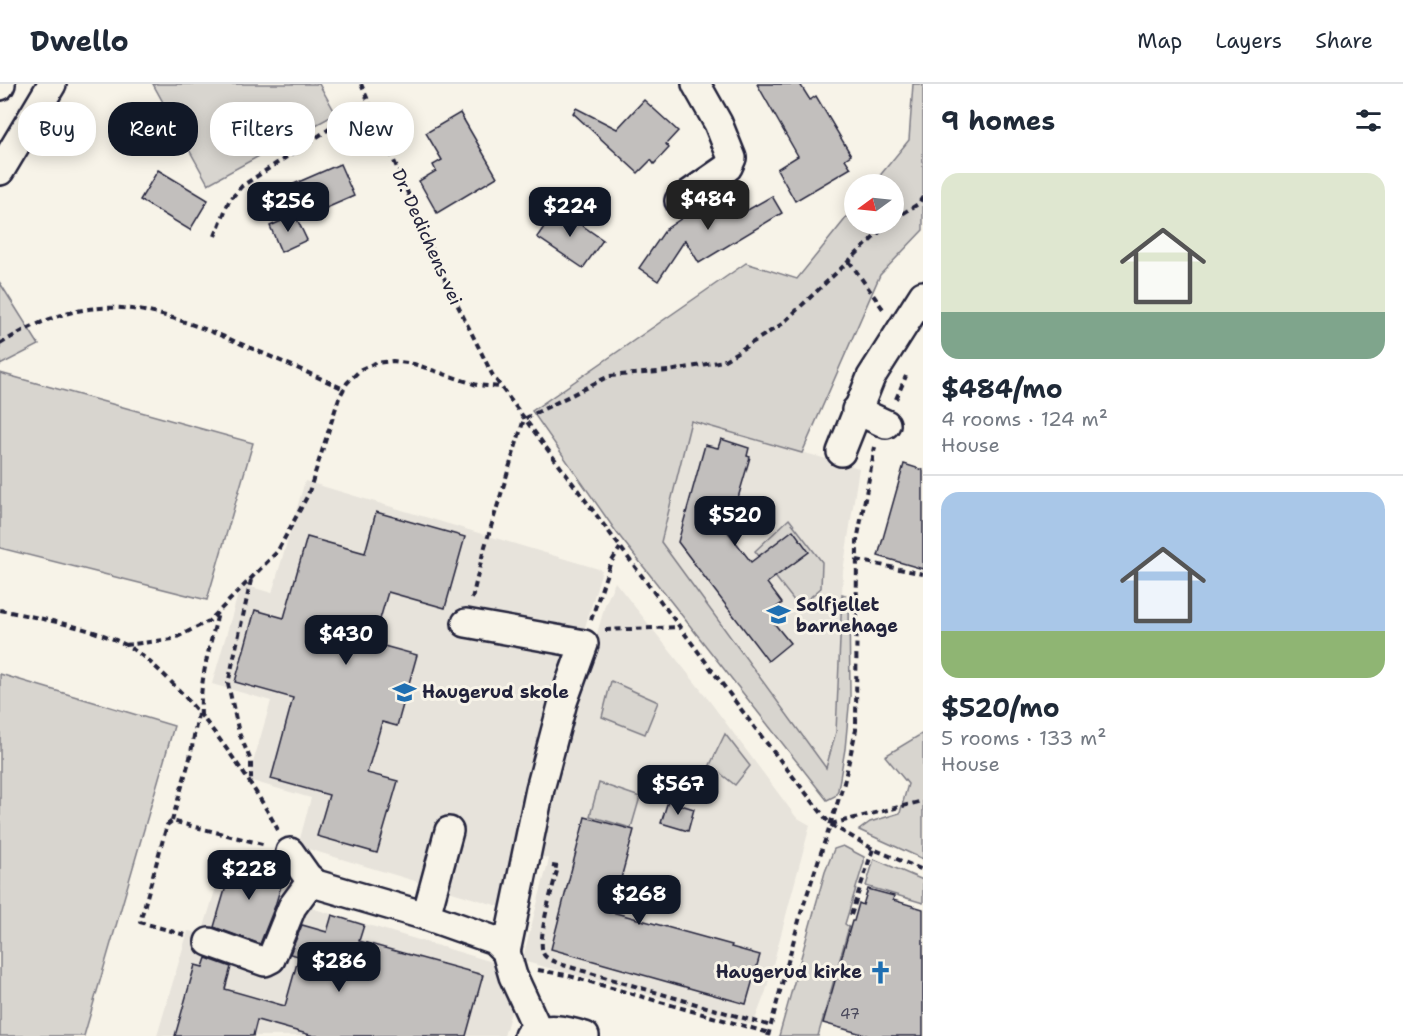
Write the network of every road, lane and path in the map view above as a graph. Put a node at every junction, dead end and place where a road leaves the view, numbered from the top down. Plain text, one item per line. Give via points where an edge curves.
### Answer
1 (52, 84) edge
2 (361, 84) edge
3 (696, 84) edge
4 (369, 102) edge
5 (327, 130) edge
6 (392, 156) edge
7 (0, 171) edge
8 (923, 197) edge
9 (679, 201) dead end
10 (904, 213) edge
11 (877, 234) edge
12 (215, 236) dead end
13 (849, 261) junction
14 (923, 295) edge
15 (904, 322) junction
16 (0, 344) edge
17 (909, 368) dead end
18 (501, 387) junction
19 (344, 389) junction
20 (855, 410) junction
21 (524, 419) junction
22 (886, 424) junction
23 (841, 452) dead end
24 (620, 548) junction
25 (857, 560) junction
26 (923, 574) edge
27 (251, 579) junction
28 (0, 610) edge
29 (218, 613) junction
30 (466, 623) joint
31 (680, 627) junction
32 (586, 637) junction
33 (125, 645) junction
34 (200, 715) junction
35 (250, 786) junction
36 (923, 801) edge
37 (172, 821) junction
38 (830, 824) junction
39 (449, 831) dead end
40 (873, 849) junction
41 (290, 852) junction
42 (527, 858) junction
43 (923, 870) edge
44 (311, 881) junction
45 (851, 915) dead end
46 (426, 916) junction
47 (209, 942) joint
48 (509, 964) junction
49 (771, 1026) junction
50 (533, 1033) edge
51 (769, 1034) edge
52 (585, 1036) edge

1 - 7 street
2 - 4 path, Dr. Dedichens vei
3 - 9 street via 732,158 728,167
5 - 12 path via 242,186 229,201
6 - 18 path, Dr. Dedichens vei via 447,284
8 - 10 path
11 - 13 path
13 - 15 path via 880,307
13 - 21 path via 782,324 723,362 609,376
14 - 15 street
15 - 20 street
16 - 19 path via 66,313 104,308 148,310 208,330
17 - 22 path
18 - 19 path via 477,385 393,361 361,369
18 - 21 path, Dr. Dedichens vei
19 - 27 path via 308,495 277,552
20 - 22 street
20 - 23 street
21 - 24 path, Dr. Dedichens vei
21 - 30 path
22 - 25 path via 876,445 863,504
24 - 31 path, Dr. Dedichens vei
24 - 32 path via 610,564
25 - 26 path
25 - 38 path via 856,730
27 - 29 path
27 - 35 path via 228,684 239,733 251,760
28 - 33 path
29 - 33 path via 173,639
29 - 34 path
30 - 32 street
31 - 32 path
31 - 38 path, Dr. Dedichens vei
32 - 42 street via 563,702
33 - 34 path via 161,672
34 - 35 path
34 - 37 path
35 - 41 path
36 - 38 path
37 - 41 path
37 - 47 path via 167,825 140,922
38 - 40 path
38 - 49 path
39 - 46 street
40 - 43 path
40 - 45 path
41 - 44 street
42 - 48 street
42 - 49 path via 558,867 542,936 541,949 546,957
44 - 46 street
44 - 47 street via 292,906 271,959 265,962
46 - 48 street via 494,940
48 - 50 street
48 - 51 path via 566,975
49 - 51 path
50 - 52 street via 555,1030

